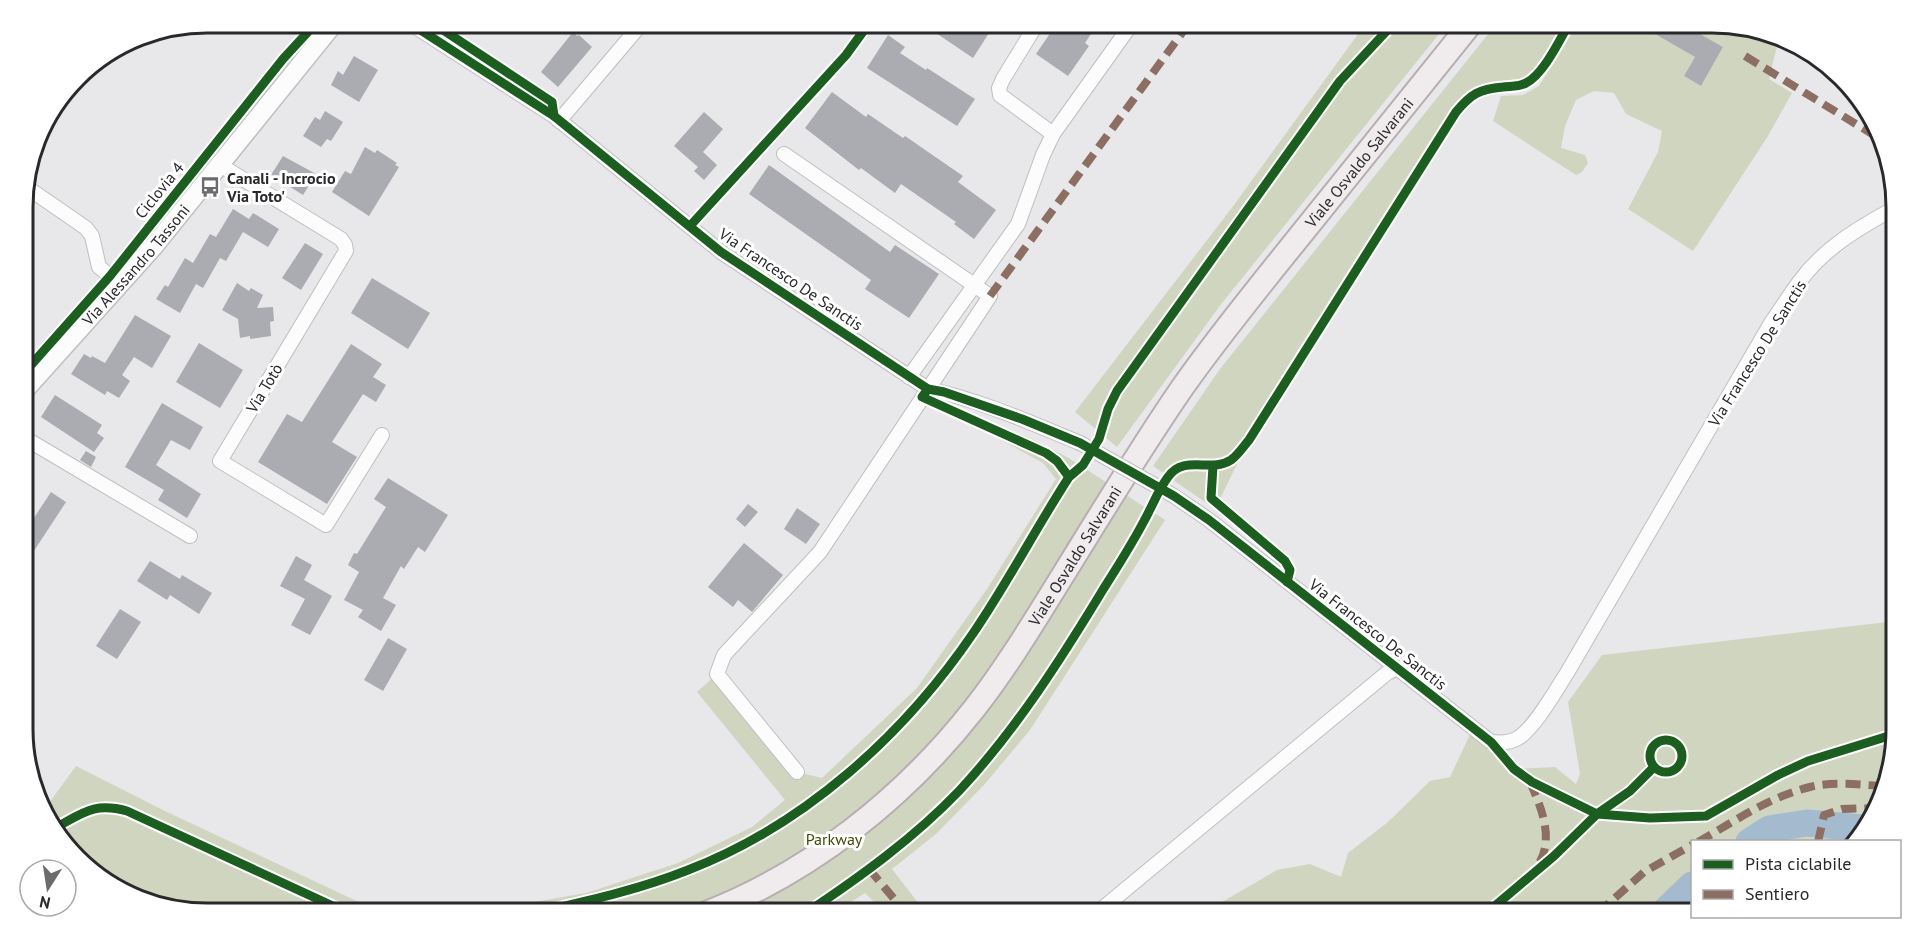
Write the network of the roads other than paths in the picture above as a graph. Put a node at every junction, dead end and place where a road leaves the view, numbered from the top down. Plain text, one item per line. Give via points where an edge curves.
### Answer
1 (326, 33) edge
2 (425, 33) edge
3 (634, 33) edge
4 (1031, 33) edge
5 (1125, 33) edge
6 (1463, 33) edge
7 (559, 121) junction
8 (1053, 134) junction
9 (784, 154) dead end
10 (220, 165) junction
11 (34, 192) edge
12 (1886, 213) edge
13 (121, 284) junction
14 (974, 285) junction
15 (909, 377) junction
16 (33, 381) edge
17 (928, 389) junction
18 (382, 435) dead end
19 (33, 443) edge
20 (190, 536) dead end
21 (1397, 668) junction
22 (797, 772) dead end
23 (729, 903) edge
24 (1109, 903) edge

1 - 10 street, Via Alessandro Tassoni
2 - 7 street, Via Francesco De Sanctis
3 - 7 street
4 - 8 street via 1003,79 1000,95
5 - 8 street
6 - 23 main road, Viale Osvaldo Salvarani via 1201,363 1140,450 1025,637 945,743 894,794 825,850
7 - 15 street, Via Francesco De Sanctis via 721,252
8 - 14 street via 1018,224
9 - 14 street
10 - 13 street, Via Alessandro Tassoni
10 - 18 street, Via Totò via 341,239 346,252 220,461 326,525
11 - 13 street via 86,228 92,236 99,267
12 - 21 street, Via Francesco De Sanctis via 1839,243 1801,279 1771,323 1567,673 1519,738 1491,742
13 - 16 street, Via Alessandro Tassoni
14 - 15 street
14 - 17 street via 990,296
15 - 17 street, Via Francesco De Sanctis
17 - 21 street, Via Francesco De Sanctis, bridge via 1022,419 1080,443 1174,496
17 - 22 street via 820,552 724,655 717,674
19 - 20 street
21 - 24 street, Via Francesco De Sanctis

